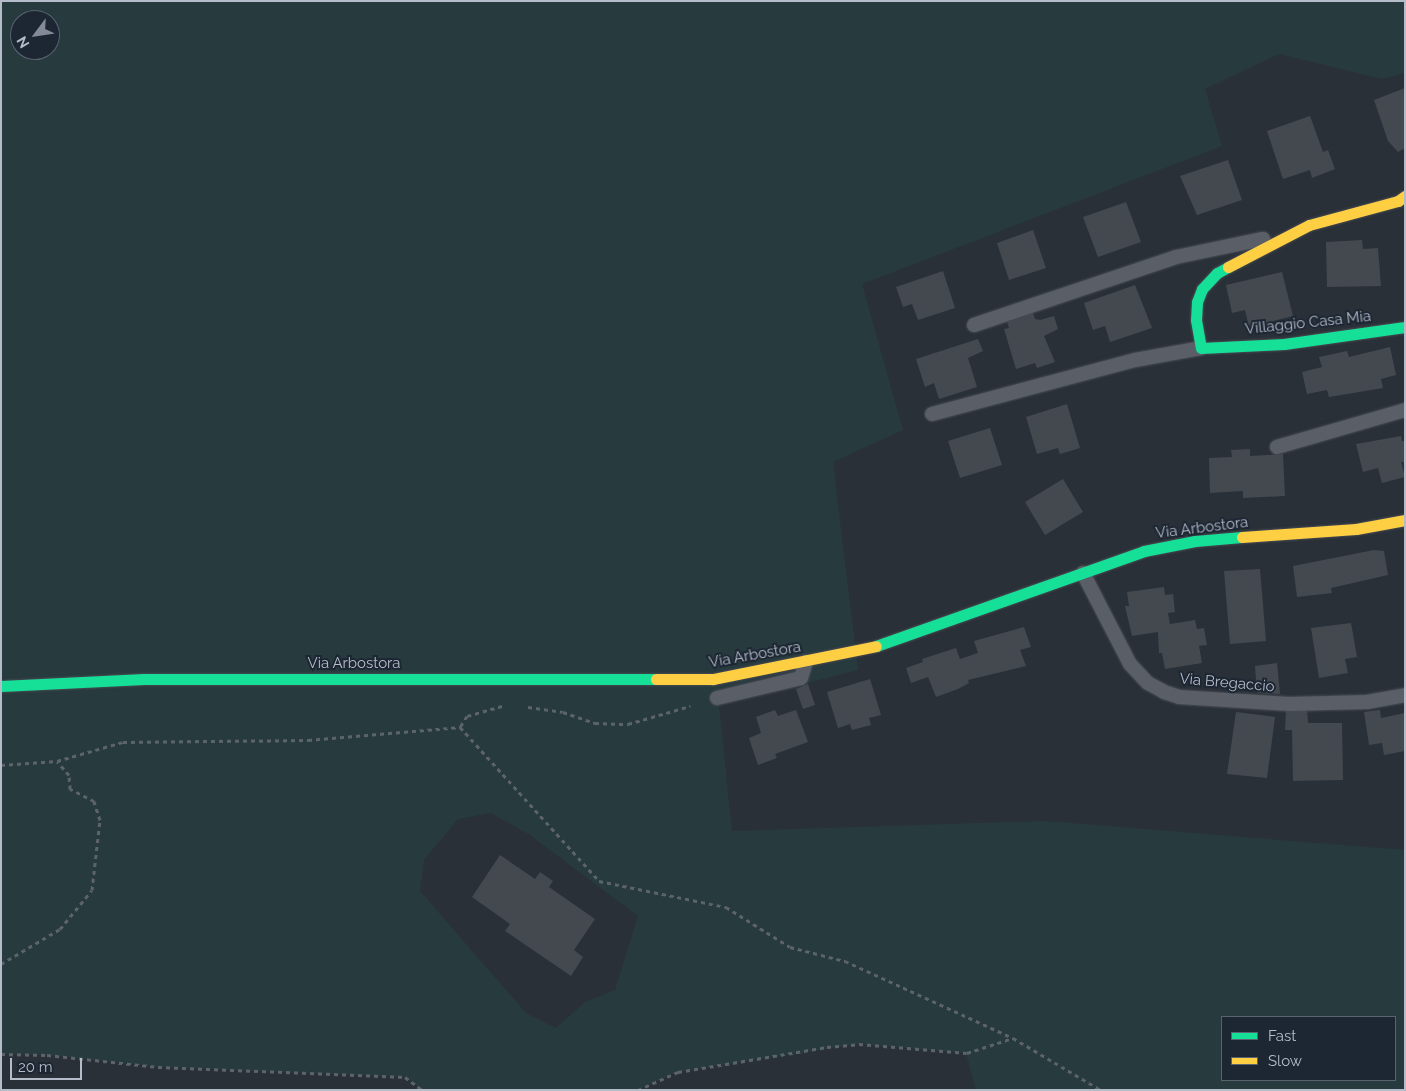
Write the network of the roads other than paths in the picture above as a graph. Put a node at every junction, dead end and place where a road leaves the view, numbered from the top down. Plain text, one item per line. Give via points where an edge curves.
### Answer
1 (1405, 196) edge
2 (1285, 234) junction
3 (974, 324) dead end
4 (1405, 327) edge
5 (1201, 348) junction
6 (1405, 410) edge
7 (932, 414) dead end
8 (1277, 447) dead end
9 (1405, 520) edge
10 (1083, 573) junction
11 (806, 662) junction
12 (1, 686) edge
13 (1405, 694) edge
14 (716, 698) road end

1 - 2 street
2 - 3 lane via 1176,258
2 - 5 street via 1217,273 1202,289 1196,320
4 - 5 street, Villaggio Casa Mia via 1284,344
5 - 7 lane via 1135,360
6 - 8 lane
9 - 10 street, Via Arbostora via 1356,529 1195,541 1144,551
10 - 11 street, Via Arbostora via 876,646
10 - 13 lane, Via Bregaccio via 1130,664 1164,692 1179,697 1289,704 1368,702
11 - 12 street, Via Arbostora via 713,679 144,679
11 - 14 lane via 801,678

